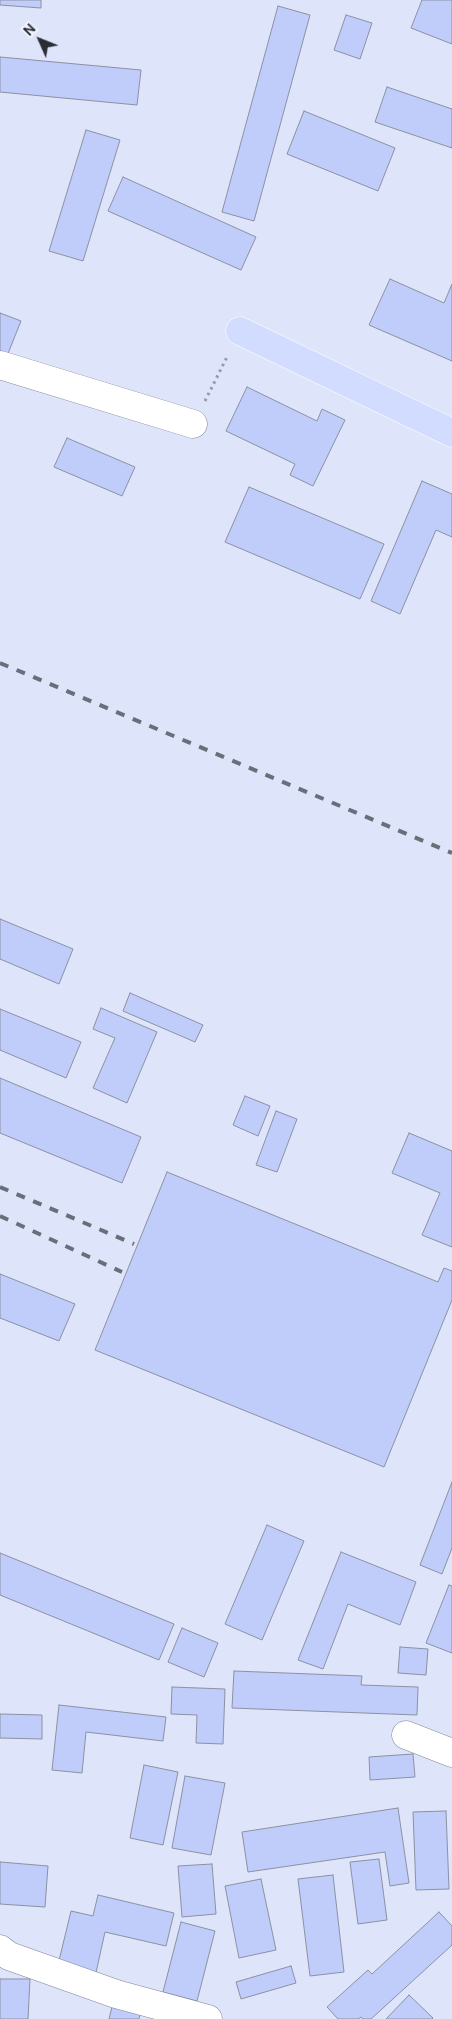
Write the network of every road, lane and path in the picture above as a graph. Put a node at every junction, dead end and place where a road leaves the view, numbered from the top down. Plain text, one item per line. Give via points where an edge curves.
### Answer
1 (240, 331) joint
2 (0, 365) edge
3 (193, 424) joint
4 (452, 433) edge
5 (406, 1735) dead end
6 (452, 1753) edge
7 (0, 1949) edge
8 (208, 2019) edge

1 - 3 path
1 - 4 main road
2 - 3 street
5 - 6 street
7 - 8 street via 9,1956 116,1994

